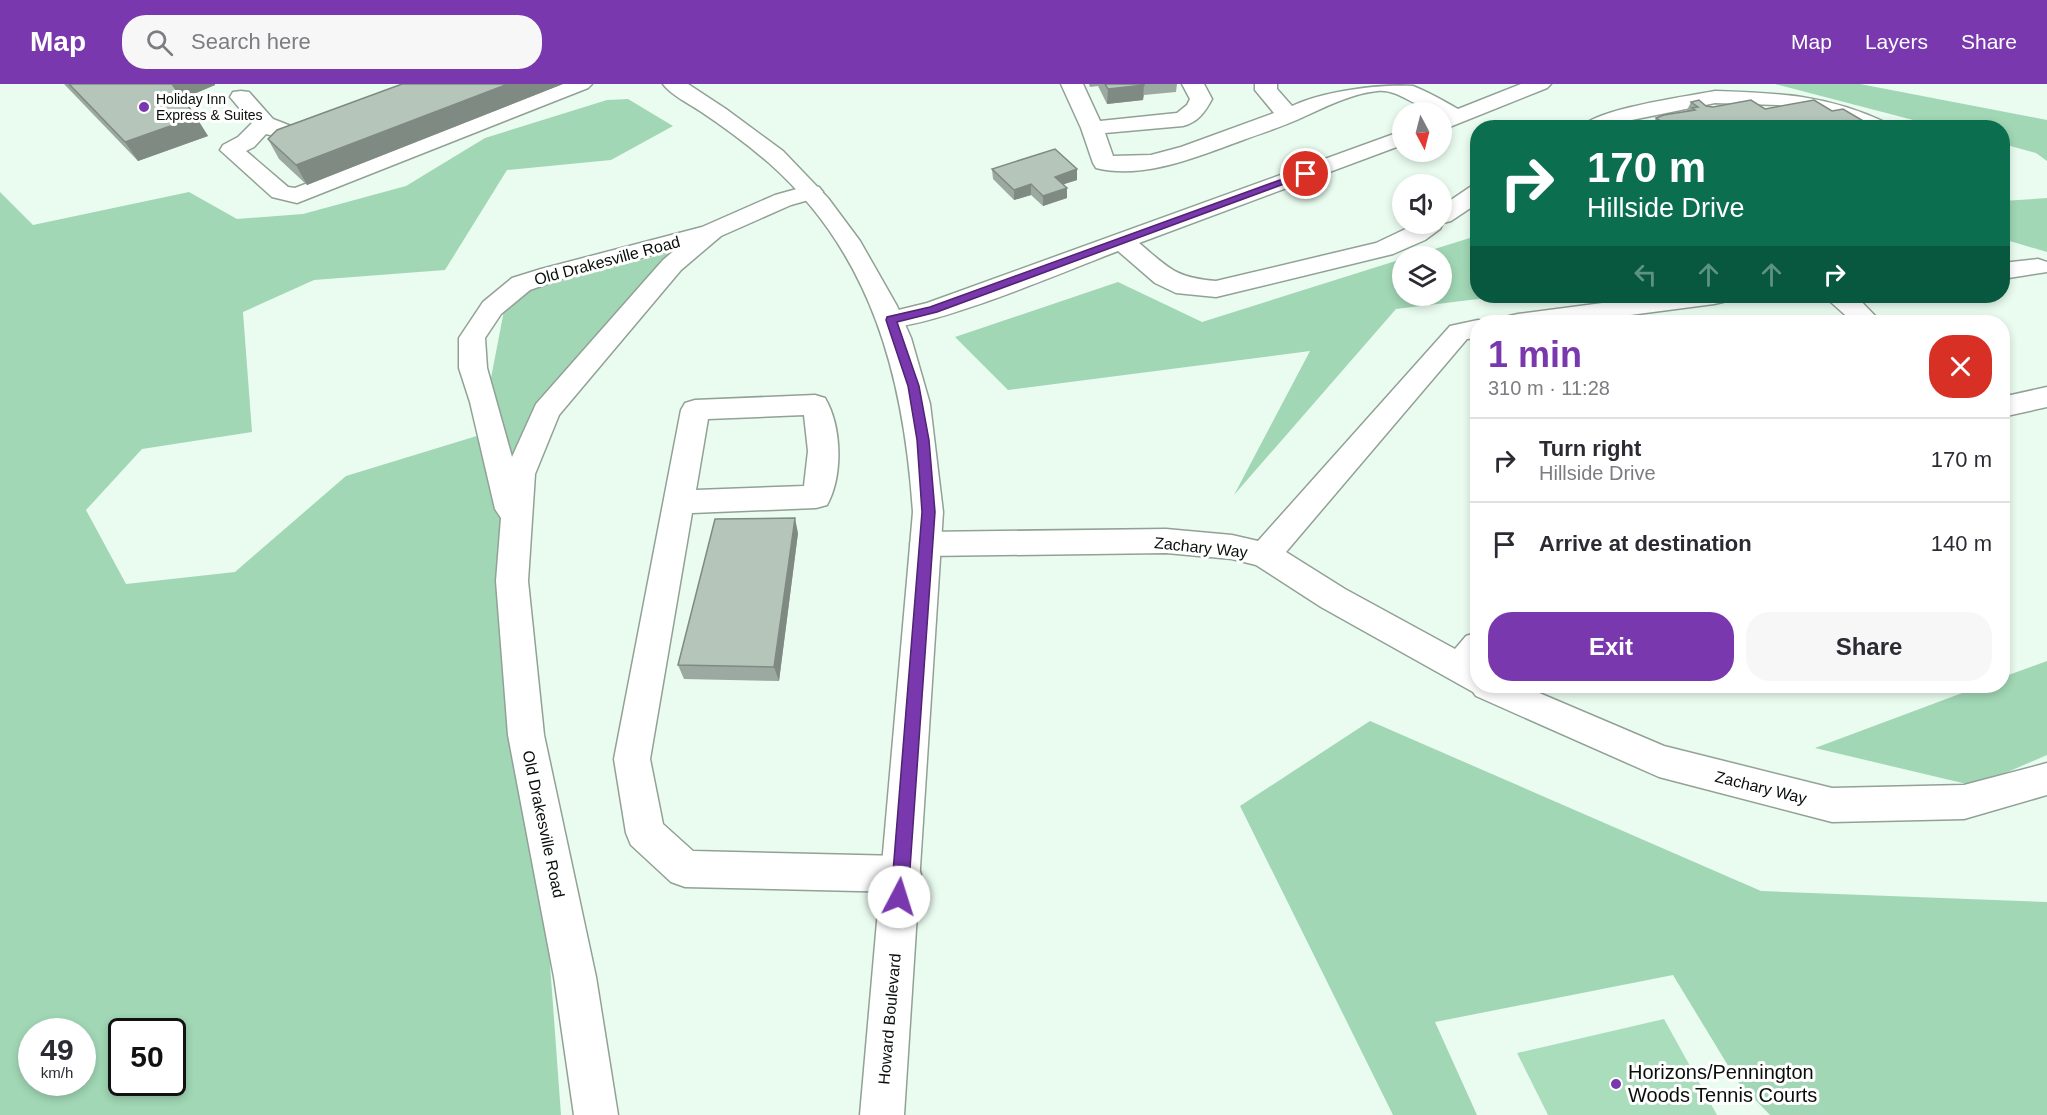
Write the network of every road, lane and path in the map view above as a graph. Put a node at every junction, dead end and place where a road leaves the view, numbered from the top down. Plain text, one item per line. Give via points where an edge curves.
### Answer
1 (581, 84) edge
2 (674, 84) edge
3 (1072, 84) edge
4 (1193, 84) edge
5 (1266, 84) edge
6 (1540, 84) edge
7 (242, 97) dead end
8 (1423, 102) edge
9 (1290, 115) junction
10 (1452, 119) edge
11 (1609, 120) edge
12 (1862, 120) edge
13 (264, 123) junction
14 (303, 127) edge
15 (1092, 128) junction
16 (1392, 142) edge
17 (811, 192) junction
18 (1470, 197) edge
19 (1452, 208) edge
20 (1470, 209) edge
21 (1452, 211) edge
22 (712, 231) junction
23 (1417, 234) edge
24 (1122, 242) junction
25 (2038, 267) dead end
26 (2010, 270) edge
27 (1661, 303) edge
28 (1849, 303) edge
29 (1571, 315) edge
30 (1861, 315) edge
31 (891, 320) junction
32 (1470, 333) edge
33 (2047, 397) edge
34 (2010, 405) edge
35 (678, 502) junction
36 (516, 531) junction
37 (926, 544) junction
38 (1265, 555) junction
39 (1470, 667) edge
40 (1522, 693) edge
41 (2047, 779) edge
42 (901, 874) junction
43 (596, 1115) edge
44 (882, 1115) edge

1 - 13 street via 297,196 280,192 231,150 246,142
2 - 17 street, Howard Boulevard via 770,153
3 - 15 street
4 - 15 street via 1201,99 1183,119
5 - 9 street via 1279,107
6 - 10 street
7 - 13 street
8 - 9 street via 1406,91 1378,84 1317,102
9 - 15 street via 1152,162 1104,163
11 - 12 street via 1715,97 1814,104
13 - 14 street via 275,131 292,132
16 - 24 street
17 - 22 street, Old Drakesville Road
17 - 31 street, Howard Boulevard via 860,260
18 - 19 street
20 - 21 street
22 - 36 street, Old Drakesville Road via 672,265 546,411 520,474
22 - 36 street, Old Drakesville Road via 521,284 492,308 472,338 473,368
23 - 24 street via 1384,249 1216,289 1185,288 1164,277
24 - 31 street via 933,310
25 - 26 street
27 - 29 street
28 - 30 street
31 - 37 street, Howard Boulevard via 913,386 923,440
32 - 38 street
33 - 34 street
35 - 35 street via 695,410 815,405 822,421 821,477 816,497
35 - 42 street via 632,759 645,833 685,869
36 - 43 street, Old Drakesville Road via 513,614 526,735 575,977
37 - 38 street, Zachary Way via 1166,541 1232,547
37 - 42 street, Howard Boulevard
38 - 39 street, Zachary Way via 1333,598
40 - 41 street, Zachary Way via 1659,761 1832,805 1964,802
42 - 44 street, Howard Boulevard

